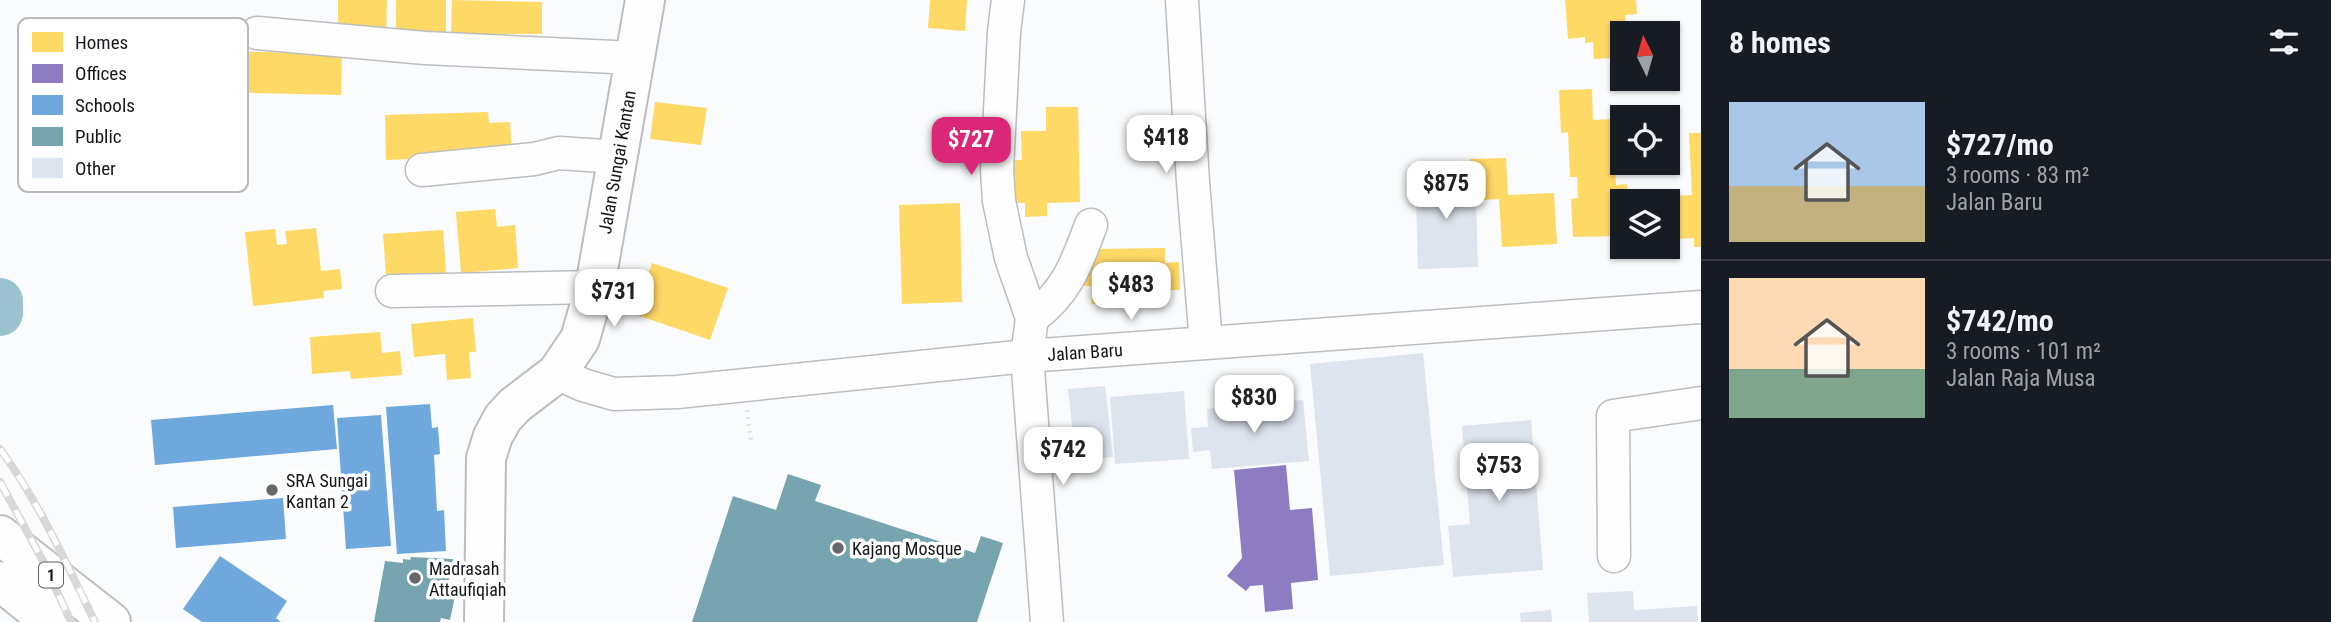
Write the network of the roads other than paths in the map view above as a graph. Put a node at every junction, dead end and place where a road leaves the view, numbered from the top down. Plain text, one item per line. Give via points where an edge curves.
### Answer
1 (645, 0) edge
2 (1008, 0) edge
3 (1182, 0) edge
4 (257, 33) dead end
5 (635, 58) junction
6 (618, 157) junction
7 (422, 170) dead end
8 (1091, 225) dead end
9 (595, 287) junction
10 (392, 291) dead end
11 (1701, 307) edge
12 (1032, 318) junction
13 (1206, 343) junction
14 (1027, 356) junction
15 (557, 373) junction
16 (1701, 403) edge
17 (0, 535) edge
18 (1614, 556) dead end
19 (0, 581) edge
20 (51, 622) edge
21 (111, 622) edge
22 (484, 622) edge
23 (1047, 622) edge

1 - 5 main road, Jalan Sungai Kantan
2 - 12 street via 1003,32 999,201 1011,258
3 - 13 street
4 - 5 street via 425,48
5 - 6 main road, Jalan Sungai Kantan
6 - 7 street via 559,153
6 - 9 main road, Jalan Sungai Kantan
8 - 12 street via 1074,271 1056,297
9 - 10 street
9 - 15 main road, Jalan Sungai Kantan via 580,339
11 - 13 street, Jalan Baru
12 - 14 street
13 - 14 street, Jalan Baru
14 - 15 street, Jalan Baru via 642,394 614,394
14 - 23 street
15 - 22 main road, Jalan Sungai Kantan via 503,418 486,458
16 - 18 street via 1613,416
17 - 21 main road, 1
19 - 20 main road, 1

